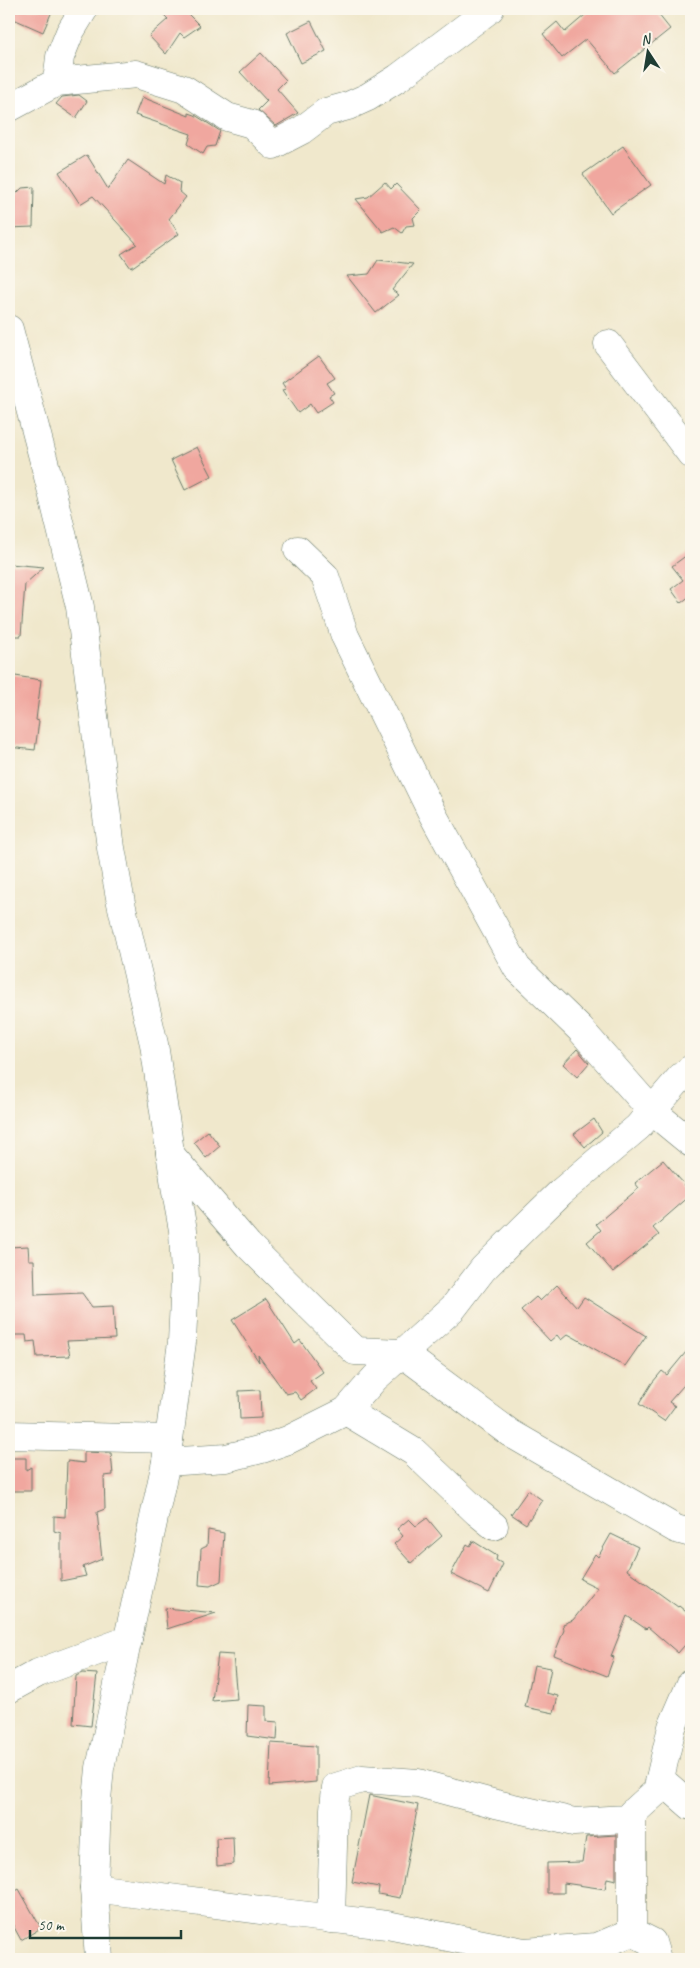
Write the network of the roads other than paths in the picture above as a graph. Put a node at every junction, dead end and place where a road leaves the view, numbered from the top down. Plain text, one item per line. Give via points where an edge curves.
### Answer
1 (84, 9) edge
2 (490, 9) edge
3 (57, 82) junction
4 (9, 108) edge
5 (9, 329) edge
6 (608, 344) dead end
7 (691, 454) edge
8 (298, 550) dead end
9 (691, 1069) edge
10 (652, 1111) junction
11 (691, 1143) edge
12 (170, 1154) junction
13 (402, 1353) junction
14 (346, 1411) junction
15 (9, 1435) edge
16 (167, 1450) junction
17 (494, 1526) dead end
18 (691, 1533) edge
19 (128, 1640) junction
20 (691, 1683) edge
21 (9, 1689) edge
22 (660, 1779) junction
23 (691, 1806) edge
24 (632, 1813) junction
25 (94, 1888) junction
26 (331, 1919) junction
27 (632, 1932) junction
28 (99, 1959) edge
29 (657, 1959) edge

1 - 3 street via 60,57
2 - 3 street via 368,97 326,112 302,130 273,145 252,124 227,117 184,89 136,74
3 - 4 street
5 - 12 street via 80,607 111,848 154,1044
6 - 7 street
8 - 10 street via 325,576 349,645 433,815 517,968 580,1029
9 - 10 street
10 - 11 street
10 - 13 street via 536,1216 483,1269 453,1308
12 - 13 street via 248,1245 355,1351
12 - 16 street via 184,1230 185,1262 182,1342
13 - 14 street
13 - 18 street via 510,1433 676,1530
14 - 16 street via 288,1440 226,1458
14 - 17 street via 414,1452
15 - 16 street
16 - 19 street
19 - 21 street via 38,1673
19 - 25 street via 100,1768
20 - 22 street via 672,1726
22 - 23 street
22 - 24 street via 657,1791
24 - 26 street via 626,1819 574,1822 418,1783 362,1779 336,1787
24 - 27 street
25 - 26 street
25 - 28 street
26 - 27 street via 387,1925 524,1952 596,1947
27 - 29 street via 652,1942

